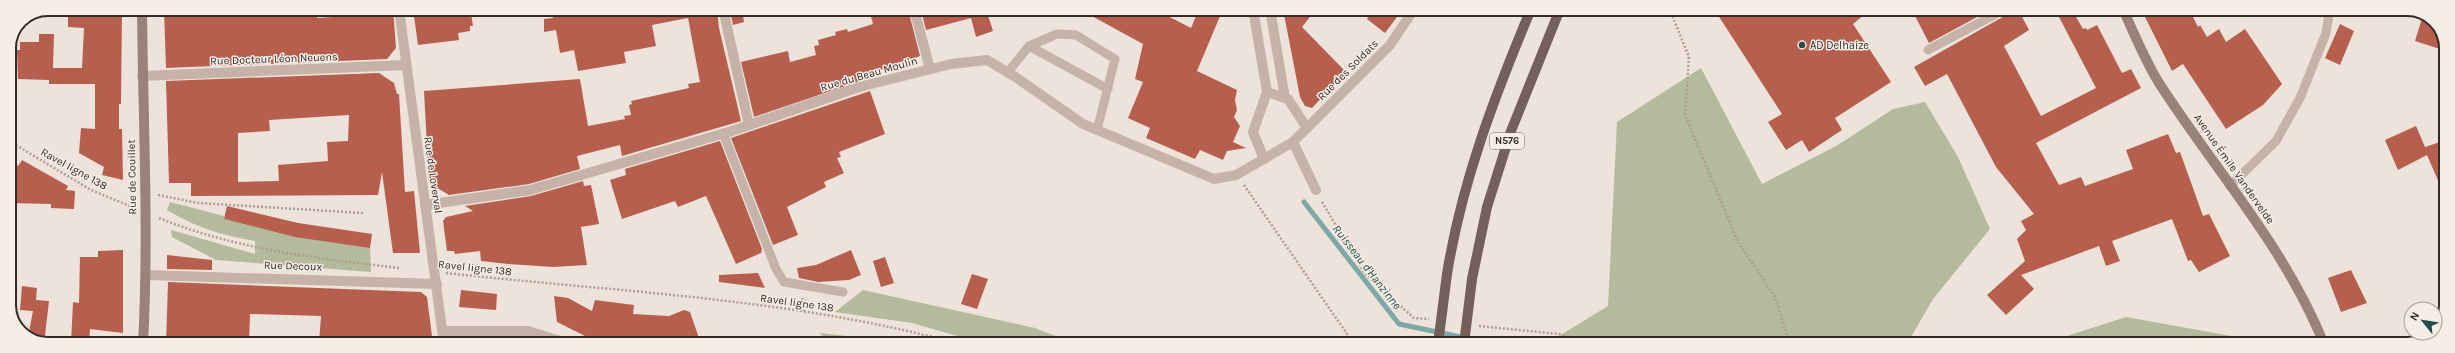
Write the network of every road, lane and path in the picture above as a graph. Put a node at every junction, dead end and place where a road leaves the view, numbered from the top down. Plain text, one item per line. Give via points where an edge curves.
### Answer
1 (142, 16) edge
2 (400, 16) edge
3 (725, 16) edge
4 (916, 16) edge
5 (1254, 16) edge
6 (1271, 16) edge
7 (1409, 16) edge
8 (1528, 16) edge
9 (1557, 16) edge
10 (1672, 16) edge
11 (1992, 16) edge
12 (2126, 16) edge
13 (2329, 16) edge
14 (1029, 46) junction
15 (1928, 50) dead end
16 (406, 65) junction
17 (930, 69) junction
18 (1008, 72) junction
19 (142, 76) junction
20 (1108, 89) junction
21 (1267, 92) junction
22 (1285, 98) junction
23 (749, 125) junction
24 (1307, 128) junction
25 (1097, 130) junction
26 (723, 133) junction
27 (1293, 142) junction
28 (16, 145) edge
29 (1264, 159) junction
30 (1236, 175) junction
31 (2230, 186) junction
32 (1316, 190) dead end
33 (144, 192) junction
34 (425, 204) junction
35 (144, 212) junction
36 (363, 213) dead end
37 (407, 269) dead end
38 (435, 272) junction
39 (147, 275) junction
40 (437, 284) junction
41 (843, 292) dead end
42 (442, 331) junction
43 (143, 337) edge
44 (443, 337) edge
45 (546, 337) edge
46 (934, 337) edge
47 (1349, 337) edge
48 (1439, 337) edge
49 (1465, 337) edge
50 (1788, 337) edge
51 (2321, 337) edge

1 - 19 main road, Rue de Couillet
2 - 16 street, Rue de Loverval
3 - 23 street
4 - 17 street
5 - 21 street
6 - 22 street
7 - 24 street, Rue des Soldats via 1390,45
8 - 48 main road, N576, bridge via 1502,79 1460,209 1447,274
9 - 49 main road, N576, bridge via 1511,131 1486,207 1472,279
10 - 50 path via 1689,57 1685,114 1738,242 1775,297
11 - 15 lane
12 - 31 main road, Avenue Émile Vandervelde via 2159,82
13 - 31 lane via 2326,33 2303,90 2276,141
14 - 18 lane
14 - 20 lane
14 - 20 lane via 1057,34 1076,35 1115,59
16 - 19 street, Rue Docteur Léon Neuens
16 - 34 street, Rue de Loverval
17 - 18 street, Rue du Beau Moulin via 987,60
17 - 23 street, Rue du Beau Moulin via 859,87
18 - 25 street, Rue du Beau Moulin via 1083,124
19 - 33 main road, Rue de Couillet
20 - 25 lane
21 - 22 street
21 - 29 street via 1253,132
22 - 24 street
23 - 26 street, Rue du Beau Moulin
24 - 27 street, Rue des Soldats
25 - 30 street, Rue du Beau Moulin via 1214,179
26 - 34 street, Rue du Beau Moulin via 530,190
26 - 41 lane via 776,269 784,282
27 - 29 street, Rue du Beau Moulin
27 - 32 street
28 - 35 path, Ravel ligne 138 via 91,190
29 - 30 street, Rue du Beau Moulin
30 - 47 path via 1256,200
31 - 51 main road, Avenue Émile Vandervelde via 2287,268 2309,306
33 - 35 main road, Rue de Couillet
33 - 36 path via 198,203
34 - 38 street, Rue de Loverval
35 - 37 path, Ravel ligne 138 via 228,241 341,262
35 - 39 main road, Rue de Couillet
38 - 40 street, Rue de Loverval
38 - 46 path, Ravel ligne 138 via 804,311 898,327
39 - 40 street, Rue Decoux
39 - 43 main road, Rue de Couillet
40 - 42 street, Rue de Loverval
42 - 44 street, Rue de Loverval
42 - 45 street via 528,332

